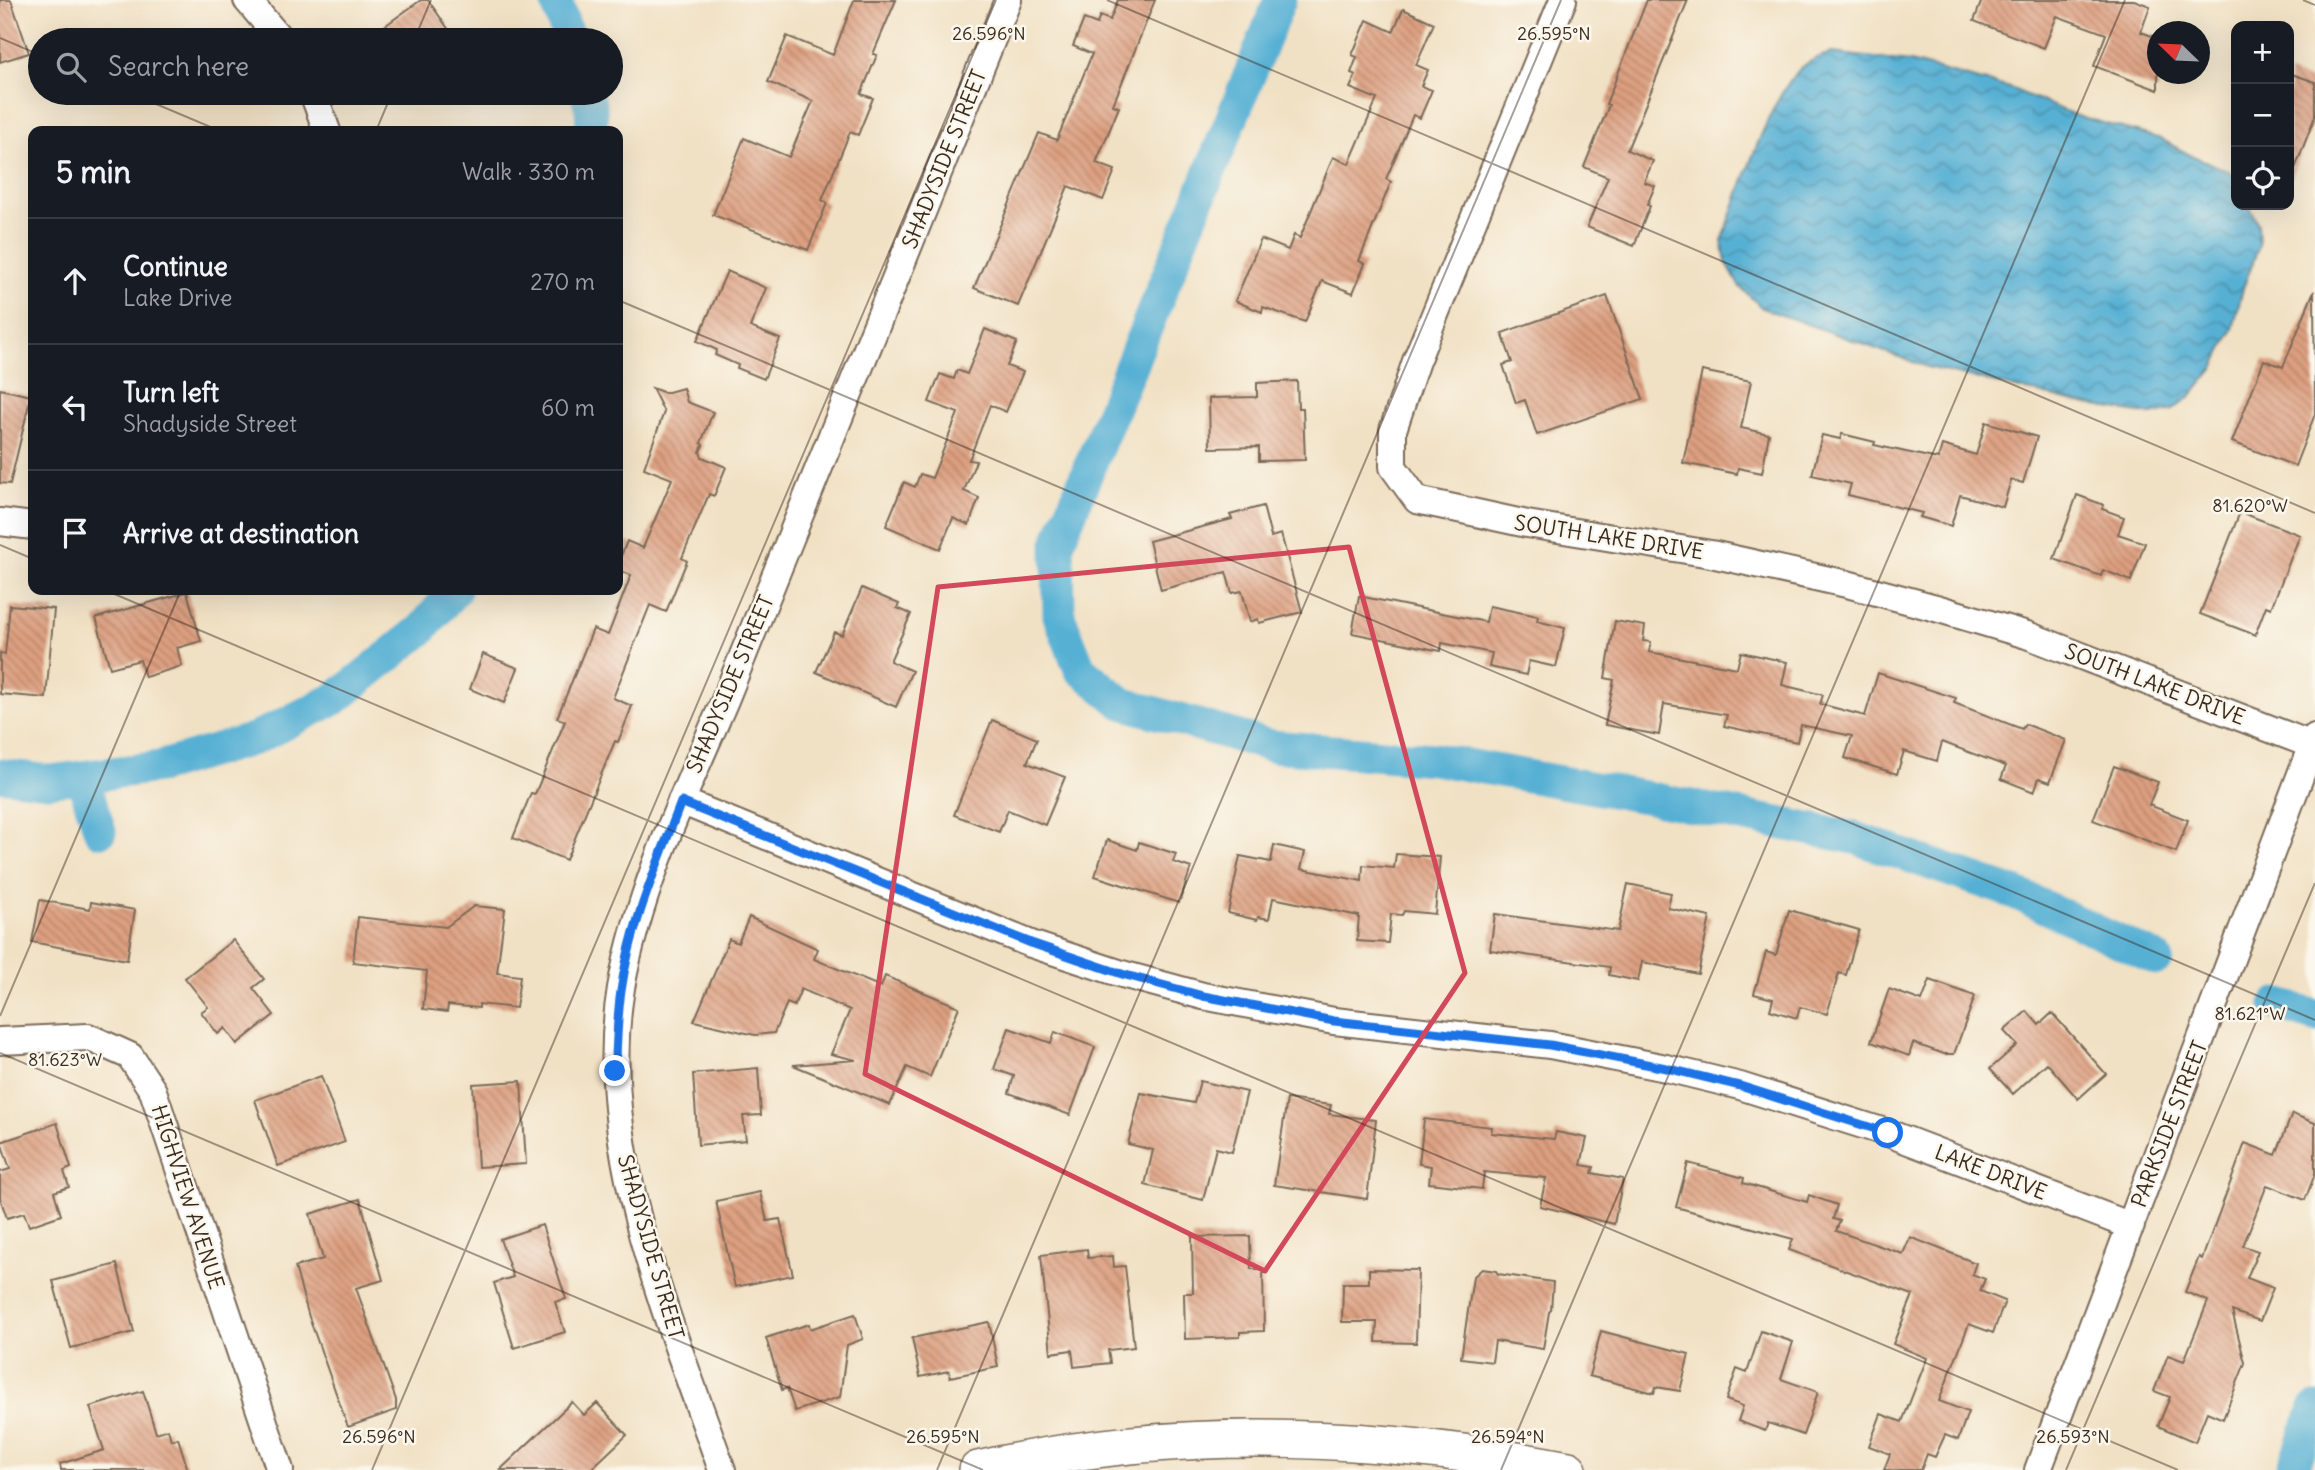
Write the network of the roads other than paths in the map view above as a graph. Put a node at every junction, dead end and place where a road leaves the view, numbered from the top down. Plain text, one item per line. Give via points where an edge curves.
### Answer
1 (247, 0) edge
2 (1007, 0) edge
3 (1563, 0) edge
4 (271, 28) edge
5 (317, 105) edge
6 (325, 126) edge
7 (0, 522) edge
8 (28, 525) edge
9 (2314, 741) edge
10 (681, 802) junction
11 (0, 1041) edge
12 (2131, 1226) junction
13 (280, 1470) edge
14 (722, 1470) edge
15 (978, 1470) edge
16 (1568, 1470) edge
17 (2038, 1470) edge

1 - 4 street
2 - 10 street, SHADYSIDE STREET
3 - 9 street, SOUTH LAKE DRIVE via 1416,361 1393,430 1393,467 1417,500 1527,524 1711,554 1923,604 2027,635
5 - 6 street
7 - 8 street
9 - 12 street, PARKSIDE STREET
10 - 12 street, LAKE DRIVE via 1031,943 1122,974 1203,996 1334,1021 1550,1045 1727,1083 1888,1133
10 - 14 street, SHADYSIDE STREET via 647,891 621,990 616,1107 642,1230
11 - 13 street, HIGHVIEW AVENUE via 88,1037 130,1056 153,1091
12 - 17 street, PARKSIDE STREET
15 - 16 street via 1119,1447 1234,1439 1406,1445

